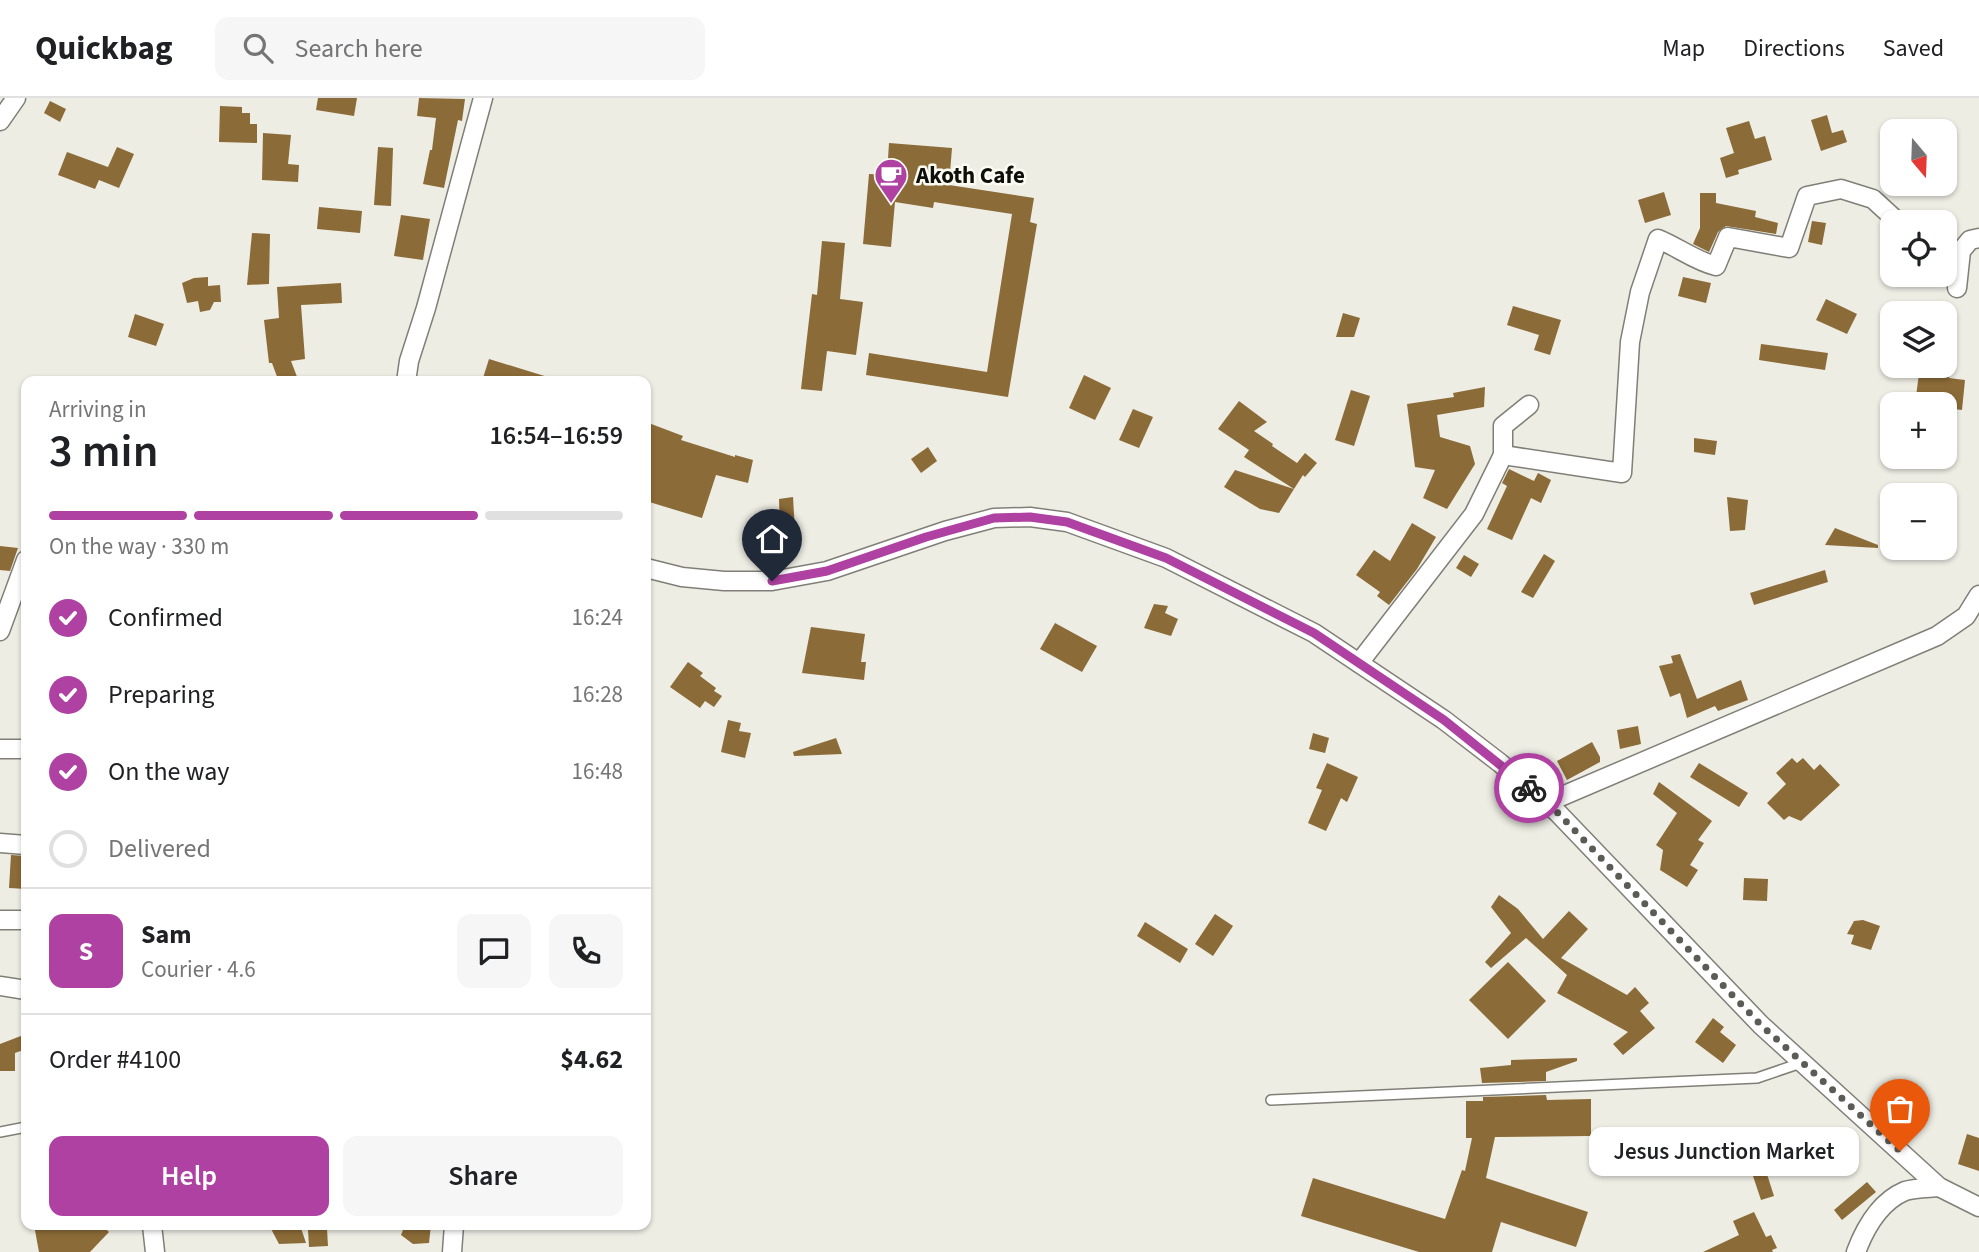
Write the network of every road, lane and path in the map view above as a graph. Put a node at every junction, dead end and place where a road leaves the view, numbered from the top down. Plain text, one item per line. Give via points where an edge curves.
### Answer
1 (16, 98) edge
2 (483, 98) edge
3 (0, 121) edge
4 (1885, 210) edge
5 (1979, 237) edge
6 (1957, 245) edge
7 (407, 376) edge
8 (1529, 405) dead end
9 (1503, 454) junction
10 (651, 569) edge
11 (21, 574) edge
12 (1979, 595) edge
13 (0, 631) edge
14 (1359, 663) junction
15 (0, 749) edge
16 (21, 749) edge
17 (1546, 803) junction
18 (0, 843) edge
19 (21, 845) edge
20 (0, 920) edge
21 (21, 920) edge
22 (0, 986) edge
23 (21, 989) edge
24 (1802, 1062) junction
25 (1271, 1100) dead end
26 (21, 1128) edge
27 (0, 1132) edge
28 (1939, 1187) junction
29 (1979, 1207) edge
30 (153, 1230) edge
31 (454, 1230) edge
32 (155, 1252) edge
33 (452, 1252) edge
34 (1856, 1252) edge

1 - 3 street
2 - 7 street
4 - 9 street via 1873,199 1841,188 1807,196 1789,248 1728,237 1716,266 1658,239 1630,342 1622,473
5 - 6 street
8 - 9 street via 1503,426
9 - 14 street via 1474,514
10 - 14 street via 692,578 772,581 827,571 994,518 1030,517 1067,522 1166,558 1314,633
11 - 13 street
12 - 17 street via 1966,616 1937,636
14 - 17 street via 1444,720
15 - 16 street
17 - 24 street
18 - 19 street
20 - 21 street
22 - 23 street
24 - 25 lane via 1757,1077
24 - 28 street
26 - 27 lane
28 - 29 street
28 - 34 street via 1905,1191 1886,1203 1868,1222
30 - 32 street
31 - 33 street

